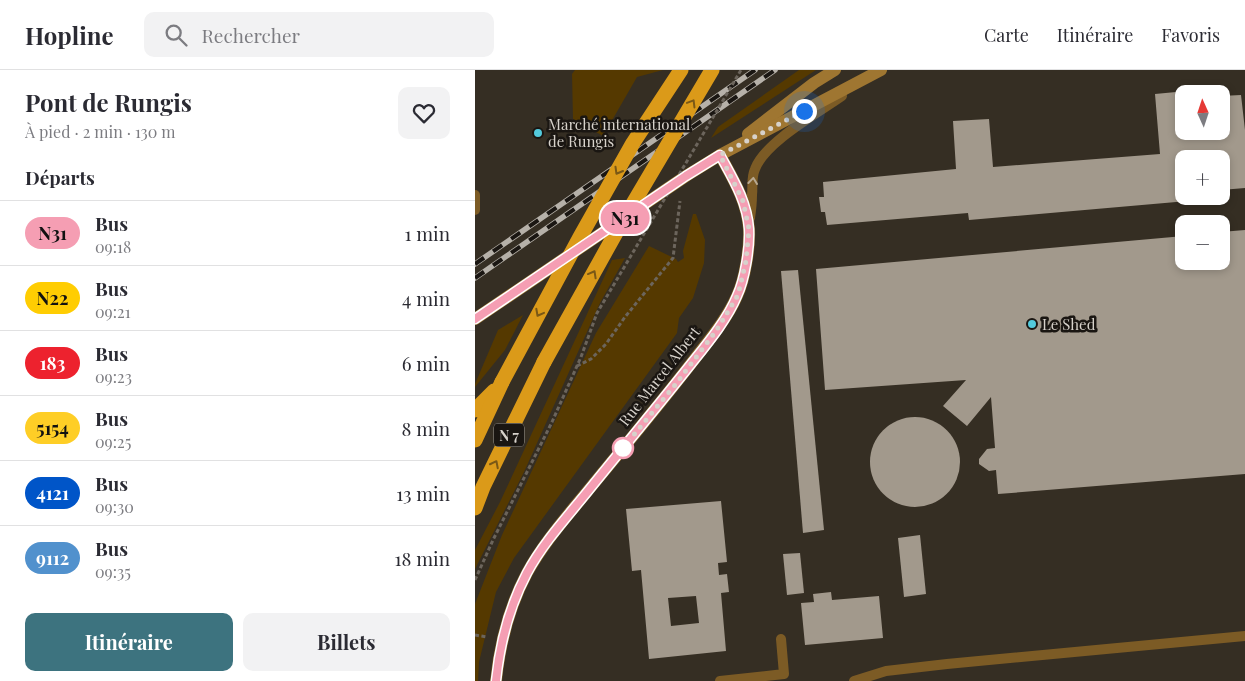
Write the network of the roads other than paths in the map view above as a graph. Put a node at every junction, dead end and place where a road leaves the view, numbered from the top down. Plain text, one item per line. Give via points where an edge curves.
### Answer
1 (681, 70) edge
2 (712, 70) edge
3 (835, 70) edge
4 (875, 73) edge
5 (720, 155) junction
6 (475, 195) edge
7 (475, 210) edge
8 (749, 229) junction
9 (475, 319) edge
10 (502, 382) junction
11 (475, 410) edge
12 (475, 440) edge
13 (475, 508) edge
14 (1245, 636) edge
15 (781, 638) dead end
16 (786, 678) edge
17 (496, 681) edge
18 (720, 681) edge
19 (854, 681) edge

1 -> 10 highway, N 7, bridge via 580,236
13 -> 2 highway, N 7, bridge via 544,362
3 - 5 main road
4 - 5 main road
8 -> 4 lane via 751,185 754,170 763,155 779,139
5 - 8 street, Rue Marcel Albert via 743,201
5 - 9 main road
6 - 7 lane
8 - 17 street, Rue Marcel Albert via 738,295 716,331 561,524 527,572 506,622
10 - 11 highway
10 - 12 highway, N 7
14 - 19 lane via 886,671
15 - 16 lane
16 - 18 lane

